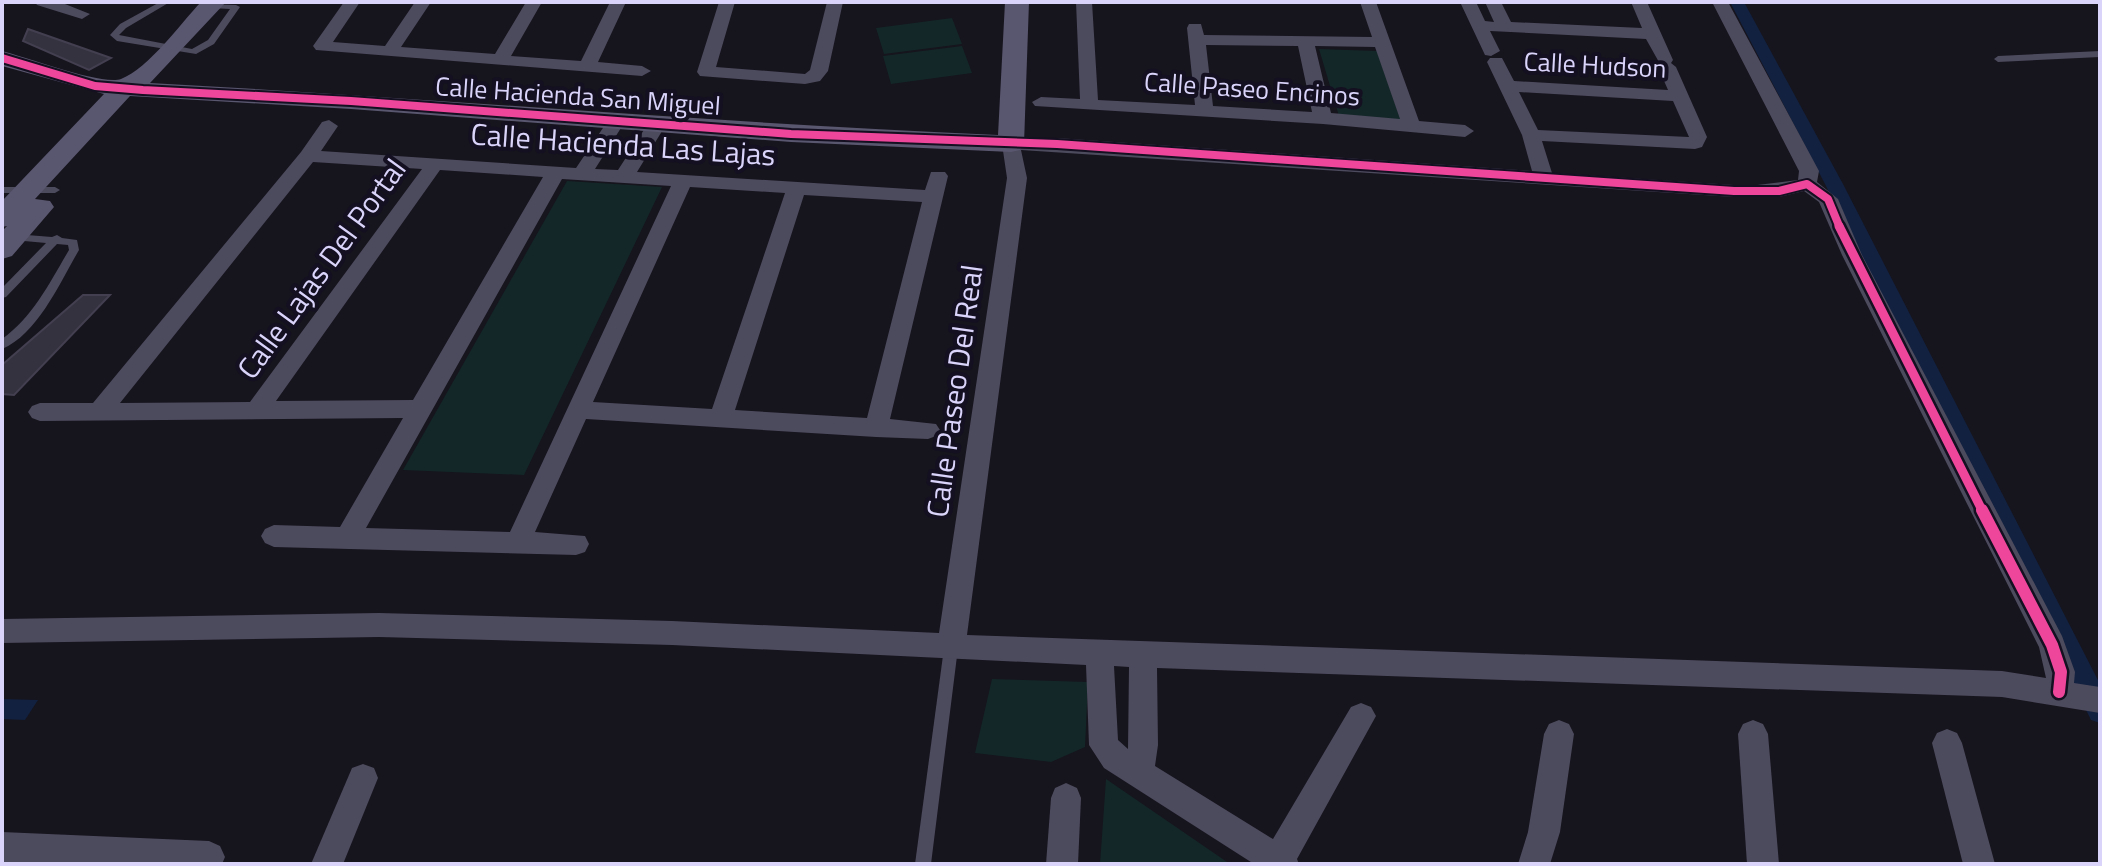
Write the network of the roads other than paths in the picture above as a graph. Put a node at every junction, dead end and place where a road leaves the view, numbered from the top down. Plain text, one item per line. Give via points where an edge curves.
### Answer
1 (43, 2) edge
2 (166, 2) edge
3 (352, 2) edge
4 (423, 2) edge
5 (534, 2) edge
6 (618, 2) edge
7 (727, 2) edge
8 (835, 2) edge
9 (1017, 2) edge
10 (1084, 2) edge
11 (1368, 2) edge
12 (1468, 2) edge
13 (1493, 2) edge
14 (1639, 2) edge
15 (1720, 2) edge
16 (212, 4) edge
17 (82, 14) dead end
18 (1480, 26) junction
19 (1505, 27) junction
20 (1653, 34) junction
21 (1305, 41) junction
22 (1382, 42) junction
23 (170, 50) junction
24 (389, 52) junction
25 (2100, 54) edge
26 (2, 58) edge
27 (1998, 59) dead end
28 (500, 60) junction
29 (587, 67) junction
30 (642, 71) dead end
31 (138, 84) junction
32 (1508, 86) junction
33 (1680, 96) junction
34 (1041, 102) dead end
35 (1089, 104) junction
36 (1205, 111) junction
37 (1323, 118) junction
38 (638, 122) junction
39 (329, 126) dead end
40 (1411, 126) junction
41 (1465, 131) dead end
42 (1531, 135) junction
43 (1554, 137) junction
44 (1011, 144) junction
45 (308, 156) junction
46 (436, 163) junction
47 (555, 173) junction
48 (581, 175) junction
49 (615, 176) junction
50 (1544, 178) junction
51 (1568, 179) junction
52 (682, 182) junction
53 (1807, 184) junction
54 (28, 190) edge
55 (796, 190) junction
56 (5, 235) edge
57 (57, 238) junction
58 (2, 294) edge
59 (2, 345) edge
60 (419, 409) junction
61 (257, 410) junction
62 (578, 410) junction
63 (40, 412) dead end
64 (99, 412) junction
65 (720, 419) junction
66 (876, 428) junction
67 (928, 430) dead end
68 (274, 536) dead end
69 (347, 538) junction
70 (518, 542) junction
71 (576, 544) dead end
72 (2, 631) edge
73 (951, 648) junction
74 (1099, 653) junction
75 (1143, 655) junction
76 (2080, 696) edge
77 (1361, 716) dead end
78 (1559, 734) dead end
79 (1753, 734) dead end
80 (1947, 743) dead end
81 (1139, 772) junction
82 (363, 778) dead end
83 (1066, 798) dead end
84 (2, 848) edge
85 (209, 857) dead end
86 (127, 859) edge
87 (1279, 863) edge
88 (327, 864) edge
89 (923, 864) edge
90 (1062, 864) edge
91 (1534, 864) edge
92 (1763, 864) edge
93 (1979, 864) edge

1 - 17 street
2 - 23 lane via 114,35
3 - 24 street via 322,46
4 - 24 street
5 - 28 street
6 - 29 street
7 - 8 street via 706,72 814,77
9 - 44 street
10 - 35 street
11 - 22 street, Calle Paseo Encinos
12 - 18 street
13 - 19 street
14 - 20 street, Calle Hudson
15 - 53 street via 1809,171
16 - 23 street
18 - 19 street
18 - 32 street
19 - 20 street
20 - 33 street, Calle Hudson
21 - 22 street
21 - 36 street via 1196,34
21 - 37 street
22 - 40 street, Calle Paseo Encinos
23 - 31 street
24 - 28 street
25 - 27 lane
26 - 31 street, Calle Hacienda San Miguel via 95,86
28 - 29 street
29 - 30 street
31 - 38 street, Calle Hacienda San Miguel
31 - 54 street
32 - 33 street, Calle Hudson
32 - 42 street
33 - 43 street, Calle Hudson via 1698,137 1695,143
34 - 35 street, Calle Paseo Encinos
35 - 36 street, Calle Paseo Encinos
36 - 37 street, Calle Paseo Encinos
37 - 40 street, Calle Paseo Encinos
38 - 44 street, Calle Hacienda San Miguel
38 - 48 street
38 - 49 street
39 - 45 street
40 - 41 street, Calle Paseo Encinos
42 - 43 street
42 - 50 street
43 - 51 street
44 - 50 street
44 - 73 street, Calle Paseo Del Real via 1017,178
45 - 46 street, Calle Hacienda Las Lajas
45 - 64 street
46 - 47 street, Calle Hacienda Las Lajas
46 - 61 street, Calle Lajas Del Portal
47 - 48 street, Calle Hacienda Las Lajas
47 - 60 street
48 - 49 street, Calle Hacienda Las Lajas
49 - 52 street, Calle Hacienda Las Lajas
50 - 51 street
51 - 53 street via 1773,192
52 - 55 street, Calle Hacienda Las Lajas
52 - 62 street
53 - 76 street via 1828,199 2061,672
54 - 56 street
55 - 65 street
55 - 66 street, Calle Hacienda Las Lajas via 936,186
56 - 57 lane
57 - 58 lane
57 - 59 lane via 73,242 74,250 36,311
60 - 61 street
60 - 69 street
61 - 64 street
62 - 65 street
62 - 70 street
63 - 64 street
65 - 66 street
66 - 67 street
68 - 69 street
69 - 70 street
70 - 71 street
72 - 73 street via 379,625
73 - 74 street
73 - 89 lane
74 - 75 street
74 - 81 street via 1104,745
75 - 76 street via 2002,684
75 - 81 street
77 - 87 street
78 - 91 street
79 - 92 street
80 - 93 street
81 - 87 street
82 - 88 street
83 - 90 street
84 - 86 street
85 - 86 street

